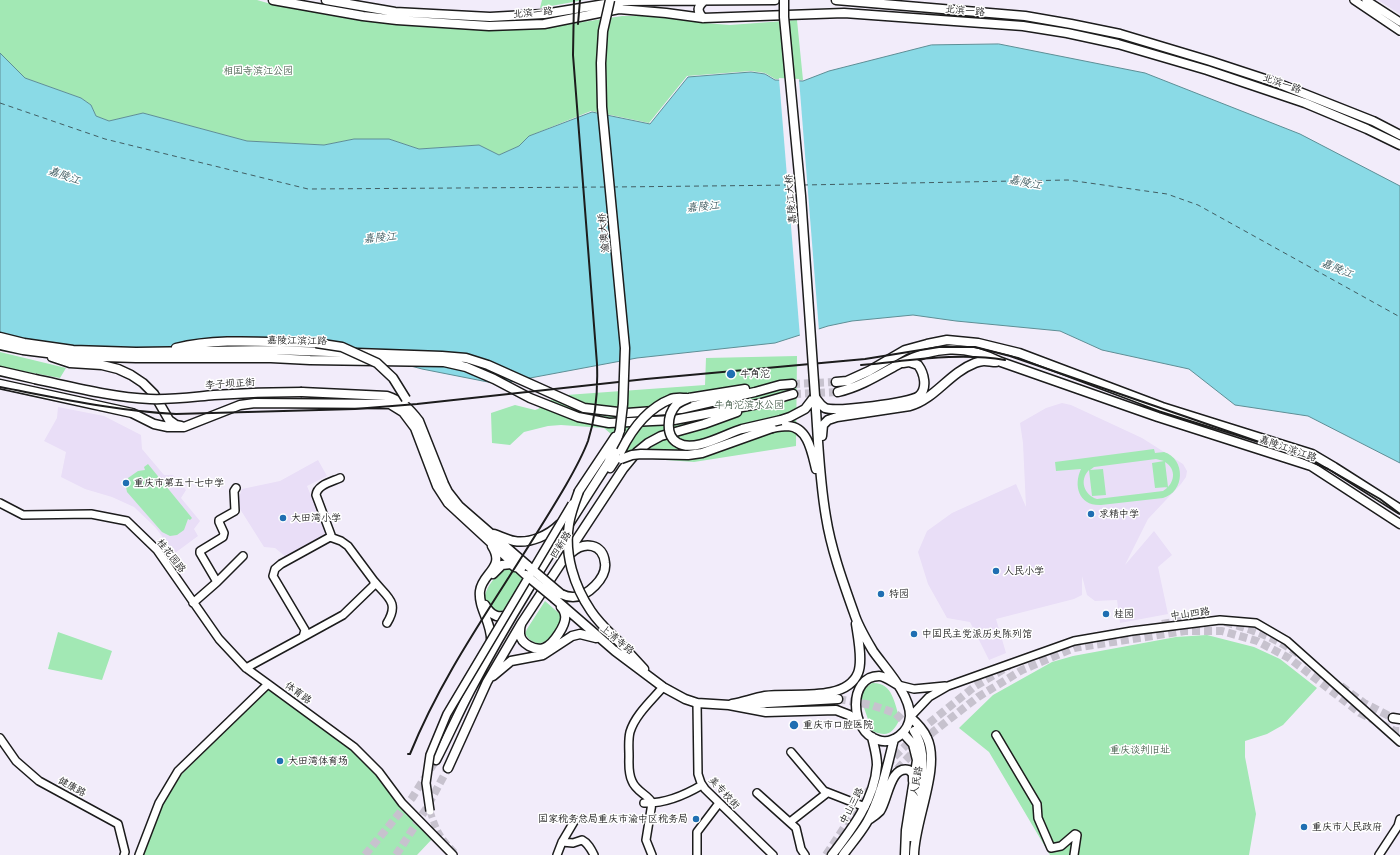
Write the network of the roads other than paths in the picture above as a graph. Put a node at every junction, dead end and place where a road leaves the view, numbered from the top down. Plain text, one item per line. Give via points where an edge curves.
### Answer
1 (273, 0) edge
2 (326, 0) edge
3 (775, 0) edge
4 (784, 0) edge
5 (836, 0) edge
6 (1354, 0) edge
7 (1366, 0) edge
8 (704, 1) edge
9 (617, 3) edge
10 (703, 18) junction
11 (1400, 22) edge
12 (1400, 31) edge
13 (1373, 121) junction
14 (1367, 129) junction
15 (1400, 135) edge
16 (1400, 145) edge
17 (0, 337) edge
18 (0, 345) edge
19 (22, 350) junction
20 (162, 351) junction
21 (1001, 362) junction
22 (900, 364) junction
23 (0, 371) edge
24 (836, 382) tunnel mouth
25 (0, 384) edge
26 (780, 384) junction
27 (792, 384) tunnel mouth
28 (838, 392) tunnel mouth
29 (793, 394) tunnel mouth
30 (815, 396) junction
31 (689, 398) junction
32 (758, 404) junction
33 (815, 405) junction
34 (866, 406) junction
35 (419, 421) junction
36 (184, 427) junction
37 (620, 430) junction
38 (429, 455) junction
39 (610, 464) junction
40 (340, 478) dead end
41 (236, 488) dead end
42 (822, 489) junction
43 (579, 491) junction
44 (587, 496) junction
45 (0, 503) edge
46 (1400, 509) edge
47 (1400, 524) edge
48 (478, 531) junction
49 (489, 533) junction
50 (330, 537) junction
51 (243, 556) dead end
52 (562, 562) junction
53 (526, 575) junction
54 (374, 581) junction
55 (217, 582) junction
56 (558, 599) junction
57 (193, 603) junction
58 (520, 604) junction
59 (854, 614) junction
60 (387, 623) dead end
61 (521, 624) junction
62 (303, 637) junction
63 (600, 639) junction
64 (488, 659) junction
65 (246, 668) junction
66 (487, 682) junction
67 (268, 684) junction
68 (660, 685) junction
69 (898, 685) junction
70 (948, 686) junction
71 (838, 700) tunnel mouth
72 (697, 703) junction
73 (729, 705) junction
74 (910, 716) junction
75 (860, 723) junction
76 (914, 730) tunnel mouth
77 (902, 733) junction
78 (996, 735) dead end
79 (872, 737) junction
80 (0, 738) edge
81 (894, 739) junction
82 (1400, 742) edge
83 (791, 752) dead end
84 (436, 760) tunnel mouth
85 (448, 768) tunnel mouth
86 (913, 784) junction
87 (702, 785) junction
88 (757, 793) dead end
89 (828, 793) junction
90 (644, 803) dead end
91 (652, 803) junction
92 (719, 803) junction
93 (865, 807) junction
94 (430, 811) tunnel mouth
95 (1400, 819) edge
96 (575, 820) dead end
97 (790, 822) junction
98 (867, 823) junction
99 (562, 842) junction
100 (124, 855) edge
101 (139, 855) edge
102 (453, 855) edge
103 (557, 855) edge
104 (594, 855) edge
105 (652, 855) edge
106 (697, 855) edge
107 (773, 855) edge
108 (805, 855) edge
109 (832, 855) edge
110 (843, 855) edge
111 (905, 855) edge
112 (908, 855) edge
113 (914, 855) edge
114 (1074, 855) edge
115 (1379, 855) edge

1 - 9 main road, 北滨一路 via 363,16 489,26 544,24
2 - 9 main road, 北滨一路 via 395,12 490,17 544,14
3 - 8 main road, 北滨一路
4 - 30 main road, 嘉陵江大桥, bridge
5 - 13 main road, 北滨一路 via 1025,16 1120,34 1278,83
6 - 12 street
7 - 11 street
8 - 9 main road, 北滨一路
8 - 10 main road via 698,9
9 - 10 main road, 北滨一路
9 - 37 main road, 渝澳大桥, bridge via 603,37 601,63 602,107 625,348 624,404
10 - 14 main road, 北滨一路 via 844,13 944,19 1067,33 1118,44 1207,70 1299,101
13 - 14 main road via 1378,127 1377,130
13 - 15 main road, 北滨一路
14 - 16 main road, 北滨一路
17 - 20 main road, 嘉陵江滨江路 via 73,350
18 - 19 main road, 嘉陵江滨江路
19 - 32 main road, 嘉陵江滨江路, bridge via 71,356 136,358 444,362 466,367 530,398 578,417 609,424 674,420
19 - 36 main road via 70,363 102,365 131,375 154,394 169,420
20 - 26 main road, 嘉陵江滨江路, bridge via 272,350 466,358 584,408 627,413 680,409
20 - 35 main road, bridge via 194,344 223,342 342,346 377,363 393,378
21 - 22 main road via 985,354 949,349 914,357
21 - 42 main road via 982,361 966,367 918,404 837,417 825,422 822,429
21 - 47 main road, 嘉陵江滨江路 via 1158,417 1311,466
22 - 28 main road via 851,389
22 - 34 main road via 918,365 923,374 924,387 920,395 909,400
23 - 35 main road, 李子坝正街, bridge via 126,397 150,399 258,392 387,396 398,400
24 - 46 main road, 嘉陵江滨江路 via 869,371 905,350 947,340 978,343 1019,353 1162,407 1312,454
25 - 36 main road, 李子坝正街 via 132,412 154,424 168,428
26 - 27 main road
26 - 31 main road
29 - 32 main road
30 - 31 main road, bridge via 805,410 790,417 741,430 700,445 686,446 677,443 671,436 668,425 676,404
30 - 33 main road, 嘉陵江大桥
30 - 34 main road via 820,405 826,408
31 - 39 main road, bridge via 672,398 643,418
32 - 52 main road, 四新路 via 704,424 661,436 648,443 623,469
33 - 34 main road via 828,414
33 - 42 main road, 嘉陵江大桥
35 - 38 main road, 李子坝正街
36 - 38 main road, 李子坝正街 via 240,405 255,403 390,404 403,412 412,422
37 - 39 main road, 渝澳大桥
37 - 43 main road
38 - 48 main road, 上清寺路 via 442,495 455,511
38 - 49 main road, 上清寺路 via 448,492
39 - 42 main road, bridge via 632,454 702,453 772,428 787,426 802,433 811,447
39 - 44 main road
40 - 50 street via 316,491
41 - 55 street via 235,511 219,520 223,537 200,551
42 - 59 main road via 826,519
43 - 68 main road, bridge via 569,524 568,543 572,573 592,612
43 - 94 street, bridge via 447,714 430,755 426,783
44 - 49 main road via 555,529 538,539 515,541
44 - 58 main road, 四新路
45 - 57 street, 桂花园路 via 23,516 91,514 126,521 156,550
48 - 53 main road, 上清寺路
48 - 64 main road via 496,554 494,566 480,593 492,638
49 - 56 main road, 上清寺路, bridge via 528,566
50 - 54 street via 348,546
50 - 62 street via 284,561 275,569 273,576 305,630
51 - 55 street
52 - 56 main road via 576,548 588,544 599,551 605,563 598,582 584,594
52 - 61 main road, 四新路
53 - 56 main road, 上清寺路, bridge
53 - 58 main road via 511,564 502,565 495,570 482,590 483,601 488,611 498,617 511,613
54 - 60 street via 392,603 392,615
54 - 62 street via 374,585 343,615
55 - 57 street
56 - 61 main road via 565,620 554,640 547,646 538,649 524,643 520,634
56 - 63 main road, 上清寺路
57 - 65 street, 桂花园路 via 219,639
58 - 64 main road, 四新路
59 - 69 main road via 872,650
59 - 73 main road via 860,668 855,679 846,687 829,693 765,696
61 - 66 main road, 四新路
62 - 65 street
63 - 66 main road via 588,634 572,636 543,655 512,661
63 - 68 main road, 上清寺路
64 - 84 main road, 四新路
65 - 67 street, 桂花园路
66 - 85 main road, 四新路
67 - 101 street via 178,771 159,803
67 - 102 street, 体育路 via 354,747 379,772 402,803
68 - 72 main road, 上清寺路
68 - 91 street via 632,725 628,740 632,782
69 - 70 street via 914,689
69 - 74 main road
69 - 75 main road via 878,676 868,679 860,688 856,700
70 - 74 street via 929,697
70 - 82 street, 中山四路 via 1074,641 1220,620 1256,623 1287,641
71 - 73 main road
72 - 73 main road, 上清寺路
72 - 87 street, 美专校街 via 698,774
73 - 75 main road, 上清寺路 via 766,712 836,710
74 - 77 main road
74 - 113 main road, 人民路 via 928,740 930,756 930,773
75 - 79 main road
76 - 112 main road via 923,760
77 - 81 main road
77 - 86 main road, 人民路 via 910,739 915,748 917,760
78 - 114 street via 1037,804 1038,818 1051,848 1061,846 1075,834 1077,836
79 - 81 main road via 887,741
79 - 93 main road, 中山三路 via 877,766
80 - 100 street, 健康路 via 16,761 39,781 118,824
81 - 98 main road, 中山三路 via 882,786
83 - 89 street
86 - 98 main road via 913,774 909,770 903,769 897,773 880,811
86 - 111 main road, 人民路
87 - 91 street via 681,796
87 - 92 street, 美专校街
88 - 97 street
89 - 93 street
89 - 97 street
90 - 91 street
91 - 105 street via 646,840
92 - 106 street via 697,832
92 - 107 street, 美专校街
93 - 109 main road, 中山三路 via 853,828
95 - 115 street
96 - 99 street
97 - 108 street via 798,831 798,839
98 - 110 main road, 中山三路
99 - 103 street
99 - 104 street via 573,843 582,840

